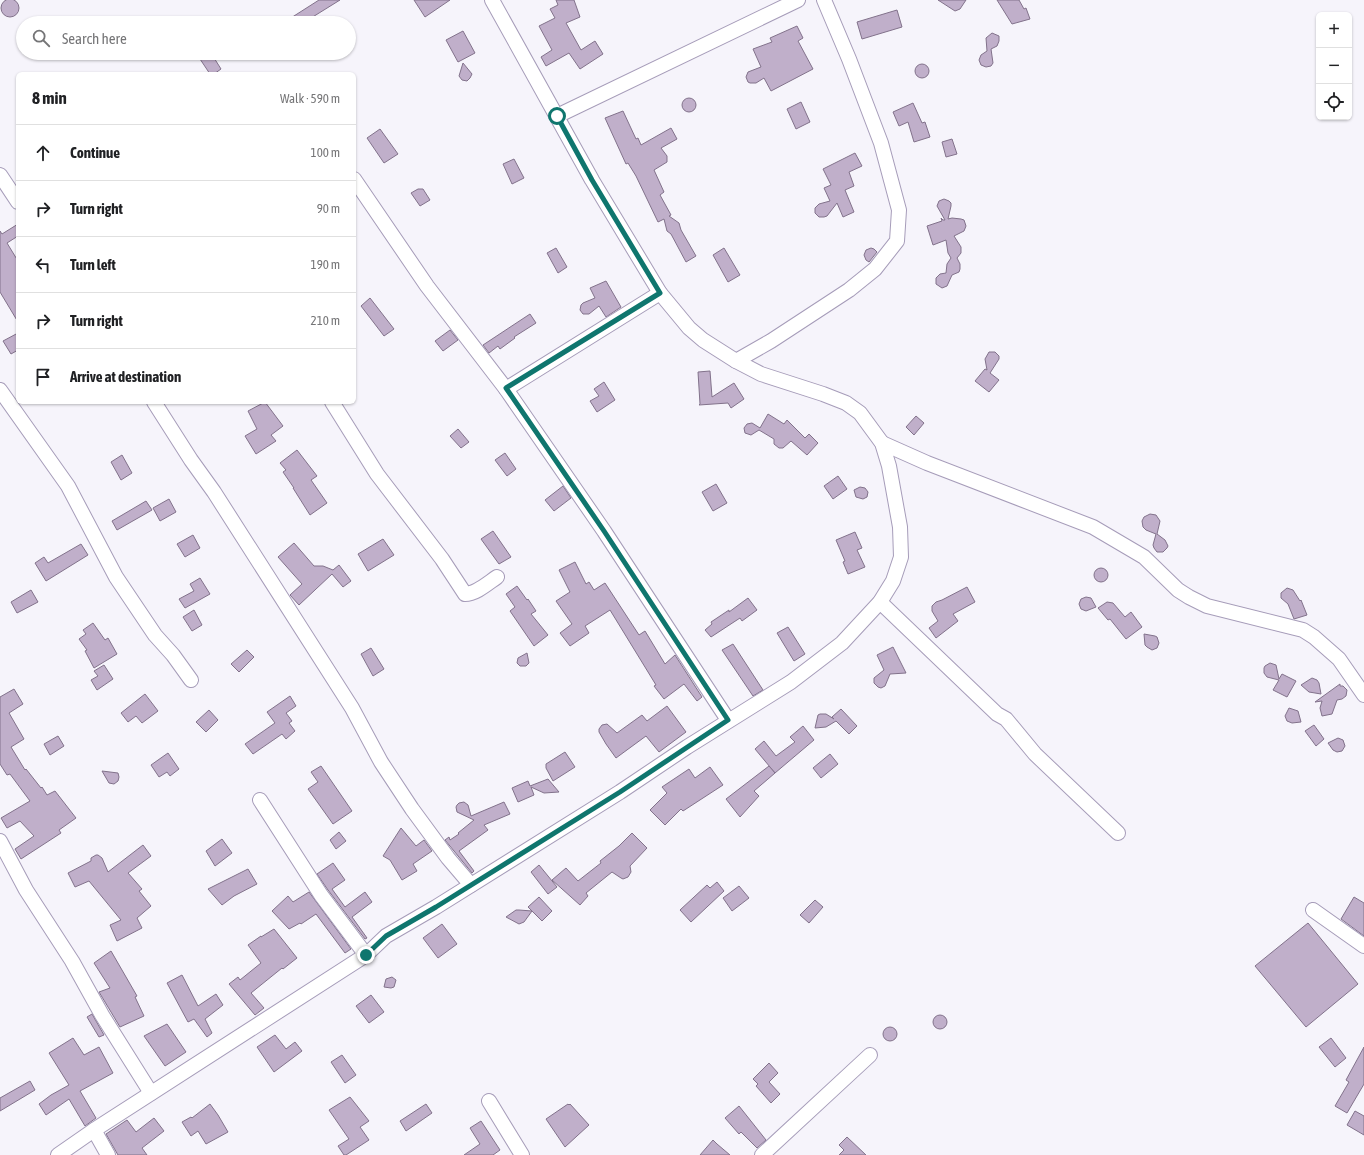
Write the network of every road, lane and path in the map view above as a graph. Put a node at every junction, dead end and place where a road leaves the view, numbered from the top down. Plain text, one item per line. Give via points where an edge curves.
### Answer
1 (492, 0) edge
2 (798, 0) edge
3 (824, 0) edge
4 (557, 116) junction
5 (0, 175) edge
6 (356, 182) edge
7 (16, 199) edge
8 (660, 293) junction
9 (736, 361) junction
10 (506, 388) junction
11 (0, 390) edge
12 (155, 404) edge
13 (333, 404) edge
14 (882, 443) junction
15 (496, 577) dead end
16 (880, 602) junction
17 (191, 680) dead end
18 (1364, 695) edge
19 (728, 720) junction
20 (260, 800) dead end
21 (1118, 834) dead end
22 (0, 841) edge
23 (471, 885) junction
24 (1313, 910) dead end
25 (1364, 946) edge
26 (366, 955) junction
27 (870, 1055) dead end
28 (151, 1093) junction
29 (489, 1101) dead end
30 (94, 1130) junction
31 (58, 1155) edge
32 (108, 1155) edge
33 (522, 1155) edge
34 (762, 1155) edge

1 - 4 street
2 - 4 street
3 - 9 street via 881,142 900,210 897,241 875,269 850,290
4 - 8 street
5 - 7 street
6 - 10 street via 427,286
8 - 9 street via 689,328
8 - 10 street
9 - 14 street via 761,374 846,403 860,413
10 - 19 street
11 - 17 street via 68,486 124,591
12 - 23 street via 352,708 381,762 412,809
13 - 15 street via 377,474 442,559 465,594 477,590
14 - 16 street via 889,466 900,527 901,557 893,581
14 - 18 street via 1093,527 1144,557 1178,590 1207,606 1303,630 1339,659
16 - 19 street via 842,643 791,682
16 - 21 street via 997,714 1006,719 1035,754
19 - 23 street via 620,792
20 - 26 street via 321,895
22 - 28 street via 26,890
23 - 26 street via 386,936
24 - 25 street
26 - 28 street
27 - 34 street
28 - 30 street
29 - 33 street
30 - 31 street
30 - 32 street

